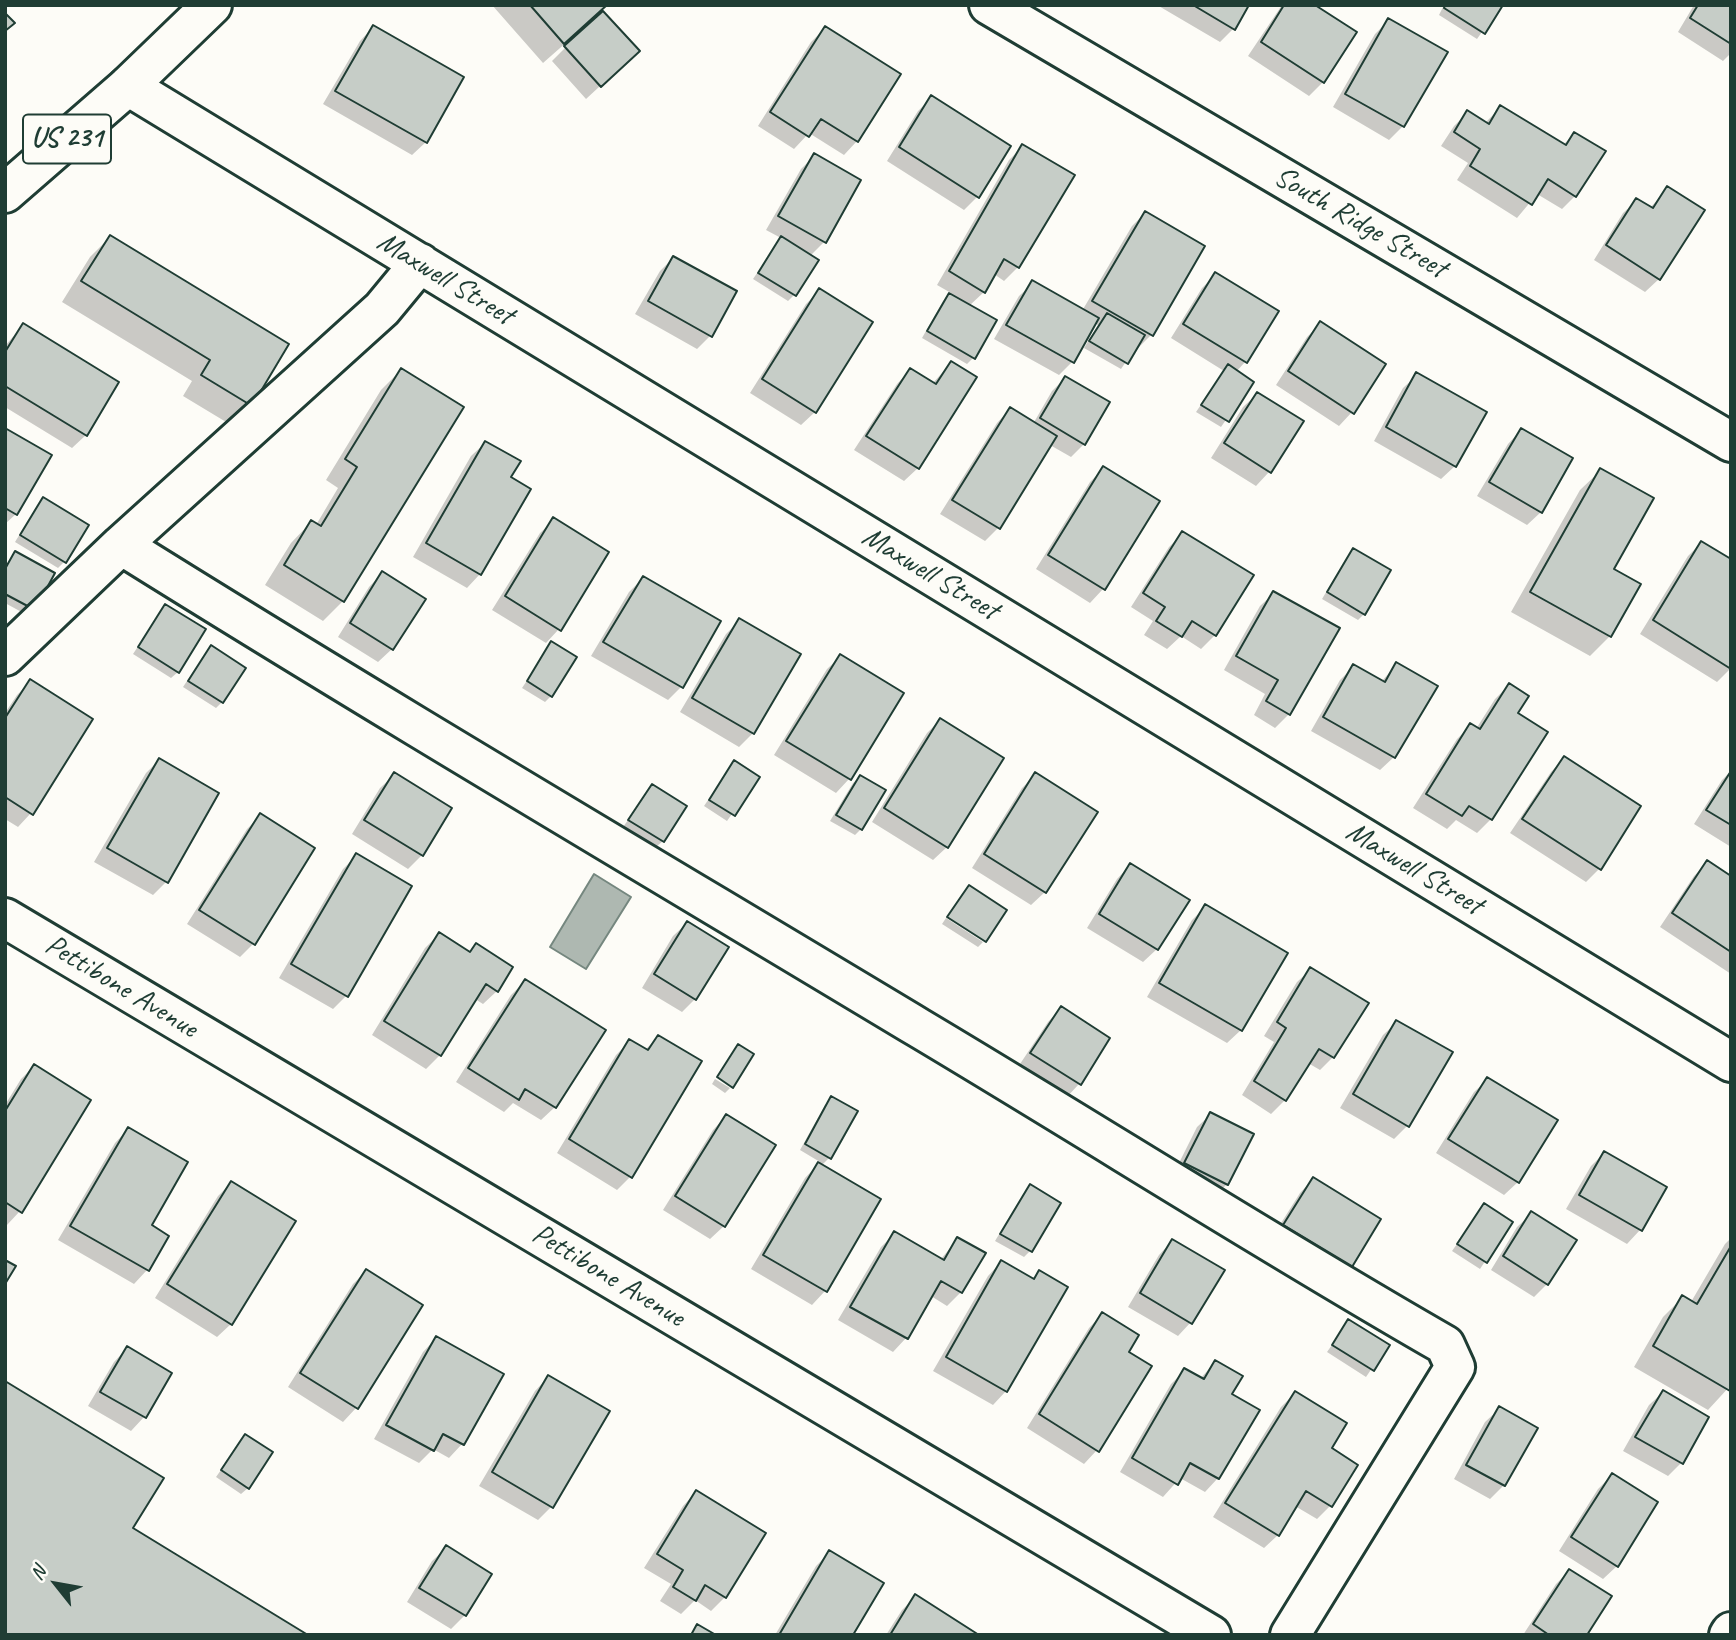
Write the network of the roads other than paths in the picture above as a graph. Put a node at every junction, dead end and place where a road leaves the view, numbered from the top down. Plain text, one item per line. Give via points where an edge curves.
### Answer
1 (212, 5) edge
2 (989, 5) edge
3 (128, 86) junction
4 (5, 192) edge
5 (420, 263) junction
6 (1731, 442) edge
7 (121, 545) junction
8 (5, 656) edge
9 (5, 918) edge
10 (1731, 1062) edge
11 (1212, 1635) edge
12 (1290, 1635) edge

1 - 3 street, US 231
2 - 6 street, South Ridge Street
3 - 4 street, US 231
3 - 5 street, Maxwell Street
5 - 7 street via 382,309
5 - 10 street, Maxwell Street
7 - 8 street
7 - 12 street via 1302,1263 1445,1345 1455,1367
9 - 11 street, Pettibone Avenue

